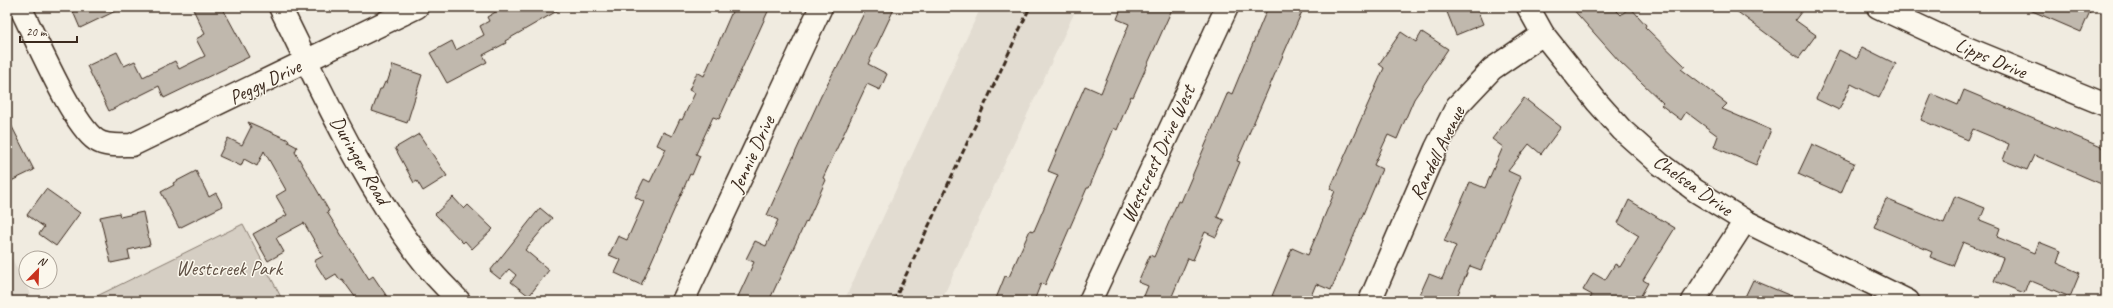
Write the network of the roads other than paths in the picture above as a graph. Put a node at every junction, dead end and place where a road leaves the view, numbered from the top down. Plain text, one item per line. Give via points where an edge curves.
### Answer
1 (20, 7) edge
2 (280, 7) edge
3 (417, 7) edge
4 (821, 7) edge
5 (1227, 7) edge
6 (1528, 7) edge
7 (1878, 7) edge
8 (1543, 34) junction
9 (307, 62) junction
10 (2106, 105) edge
11 (1745, 221) junction
12 (459, 301) edge
13 (683, 301) edge
14 (1090, 301) edge
15 (1370, 301) edge
16 (1693, 301) edge
17 (1908, 301) edge

1 - 9 street, Peggy Drive via 72,109 87,132 97,141 109,145 132,145
2 - 9 street, Duringer Road
3 - 9 street, Peggy Drive
4 - 13 street, Jennie Drive
5 - 14 street, Westcrest Drive West
6 - 8 street, Chelsea Drive
7 - 10 street, Lipps Drive via 1964,47
8 - 11 street, Chelsea Drive via 1596,102 1622,130 1660,164 1696,191
8 - 15 street, Randell Avenue via 1492,69 1458,106 1436,148
9 - 12 street, Duringer Road via 341,130 377,193 426,266
11 - 16 street
11 - 17 street, Chelsea Drive

